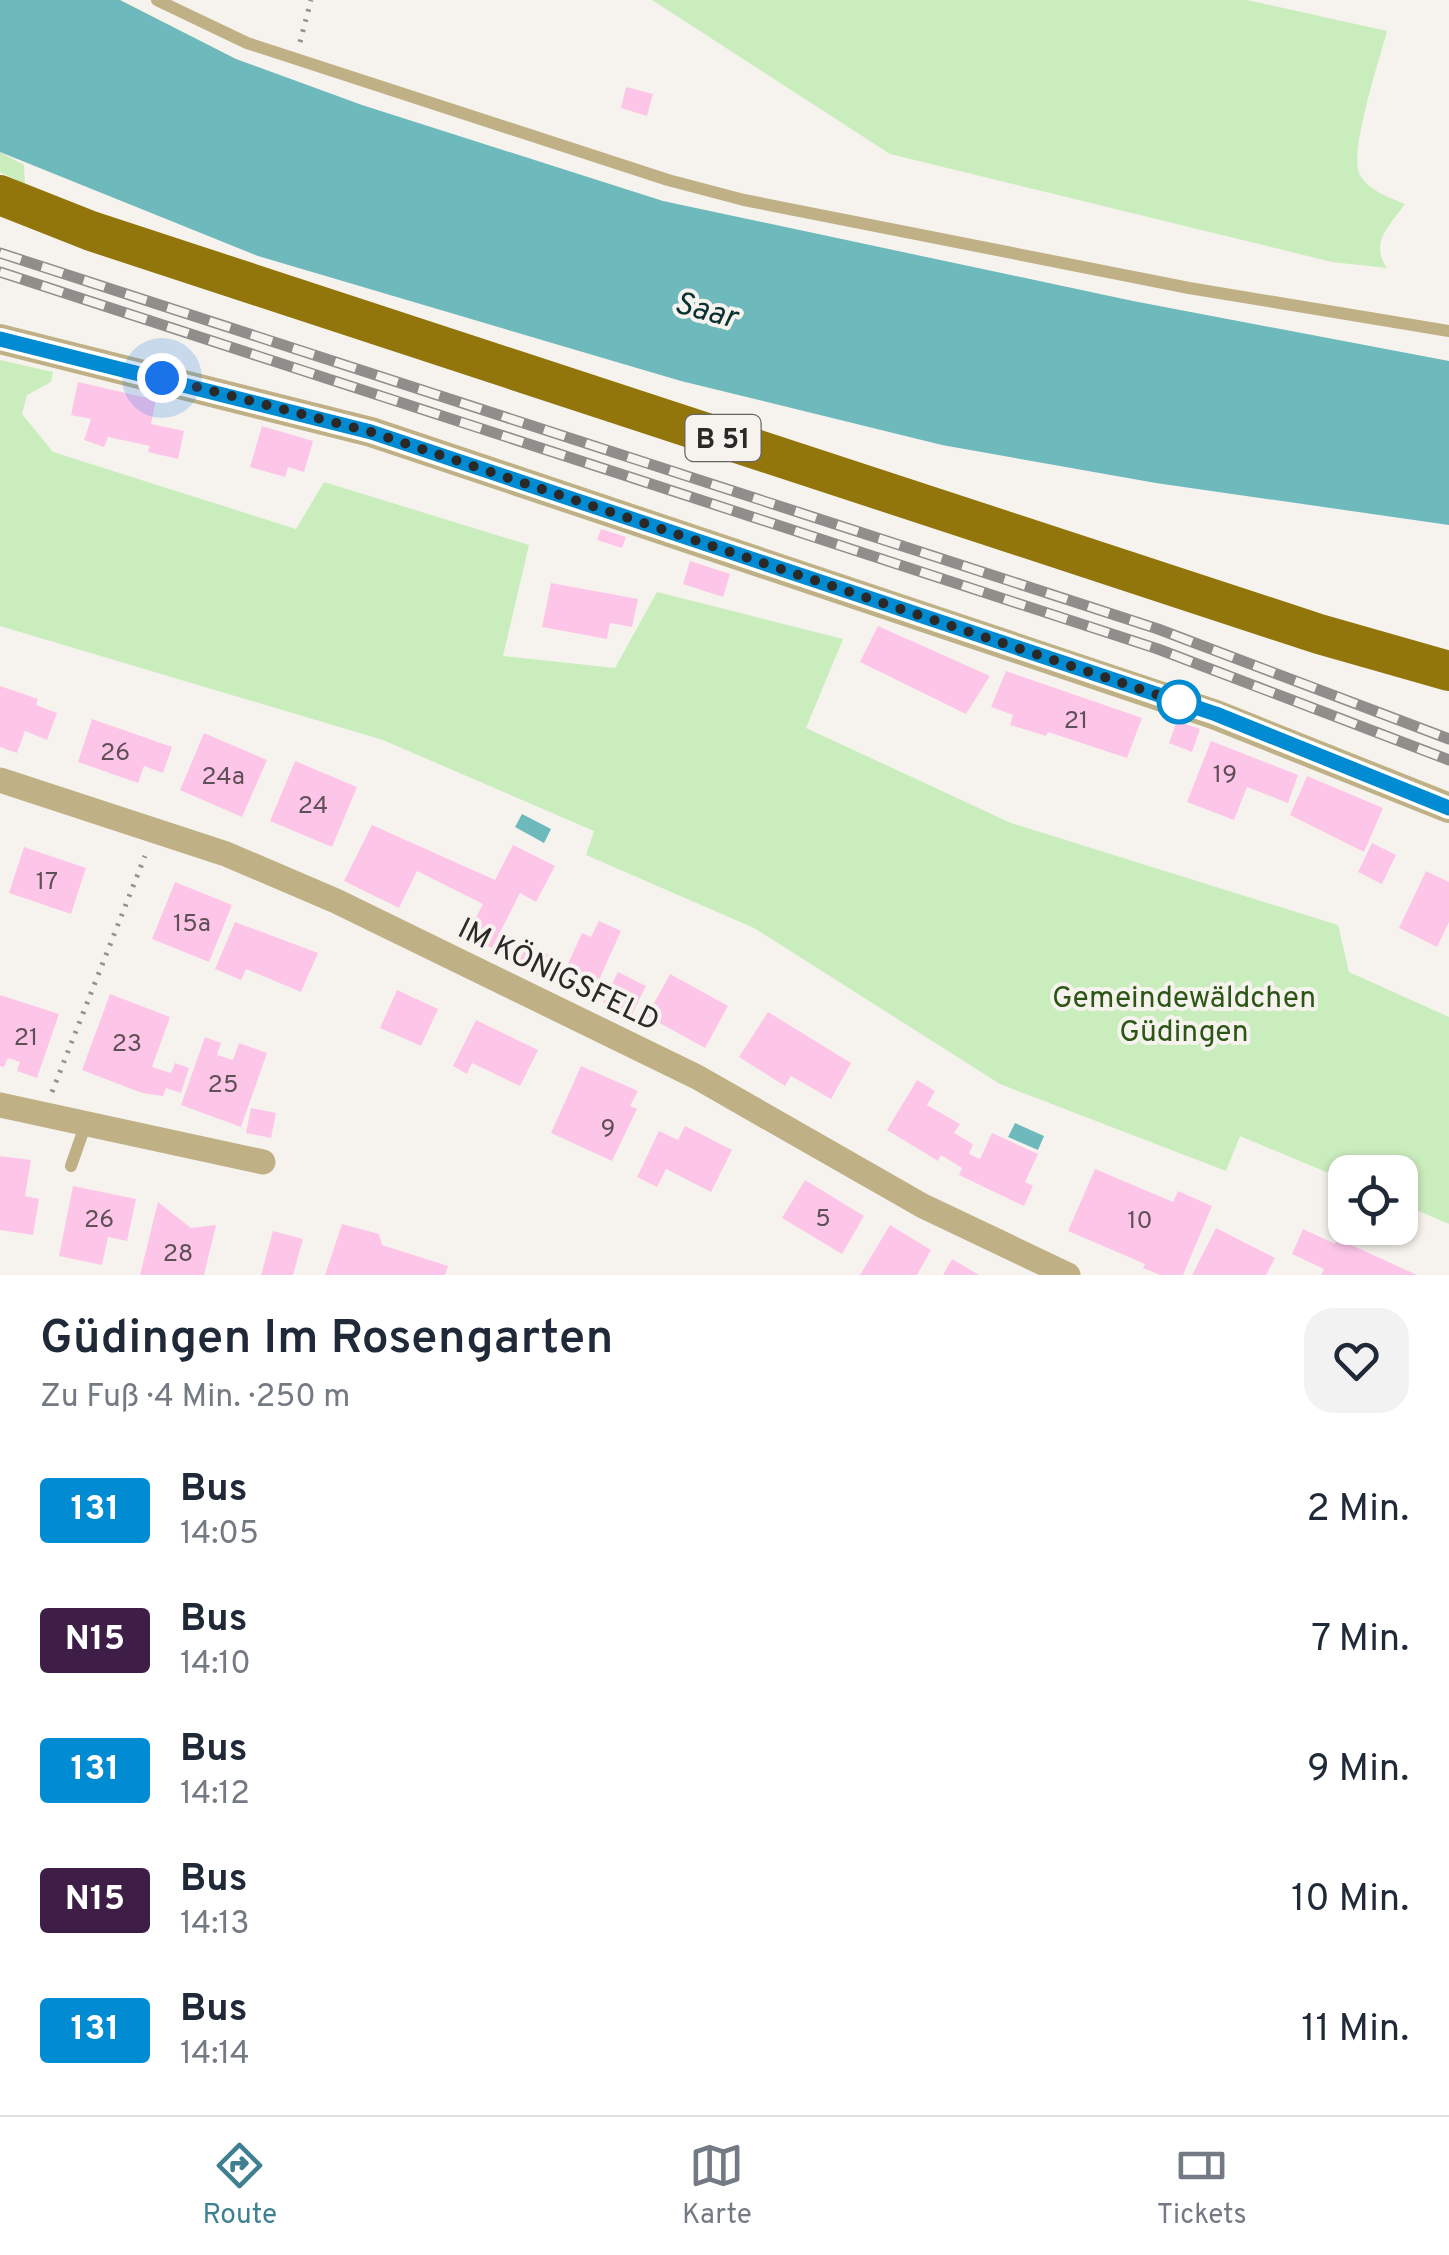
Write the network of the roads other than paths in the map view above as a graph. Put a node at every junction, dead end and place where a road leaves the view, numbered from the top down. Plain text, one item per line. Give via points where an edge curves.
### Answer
1 (156, 0) edge
2 (0, 195) edge
3 (1449, 331) edge
4 (0, 339) edge
5 (1449, 671) edge
6 (0, 780) edge
7 (1449, 808) edge
8 (0, 1105) edge
9 (86, 1123) junction
10 (264, 1162) dead end
11 (71, 1166) dead end
12 (1068, 1275) edge

1 - 3 lane via 296,60 744,200 1189,288
2 - 5 main road, B 51 via 129,244
4 - 7 street via 371,432 1216,714
6 - 12 street, IM KÖNIGSFELD via 226,854 353,909 697,1078 923,1206
8 - 9 street
9 - 10 street
9 - 11 lane

